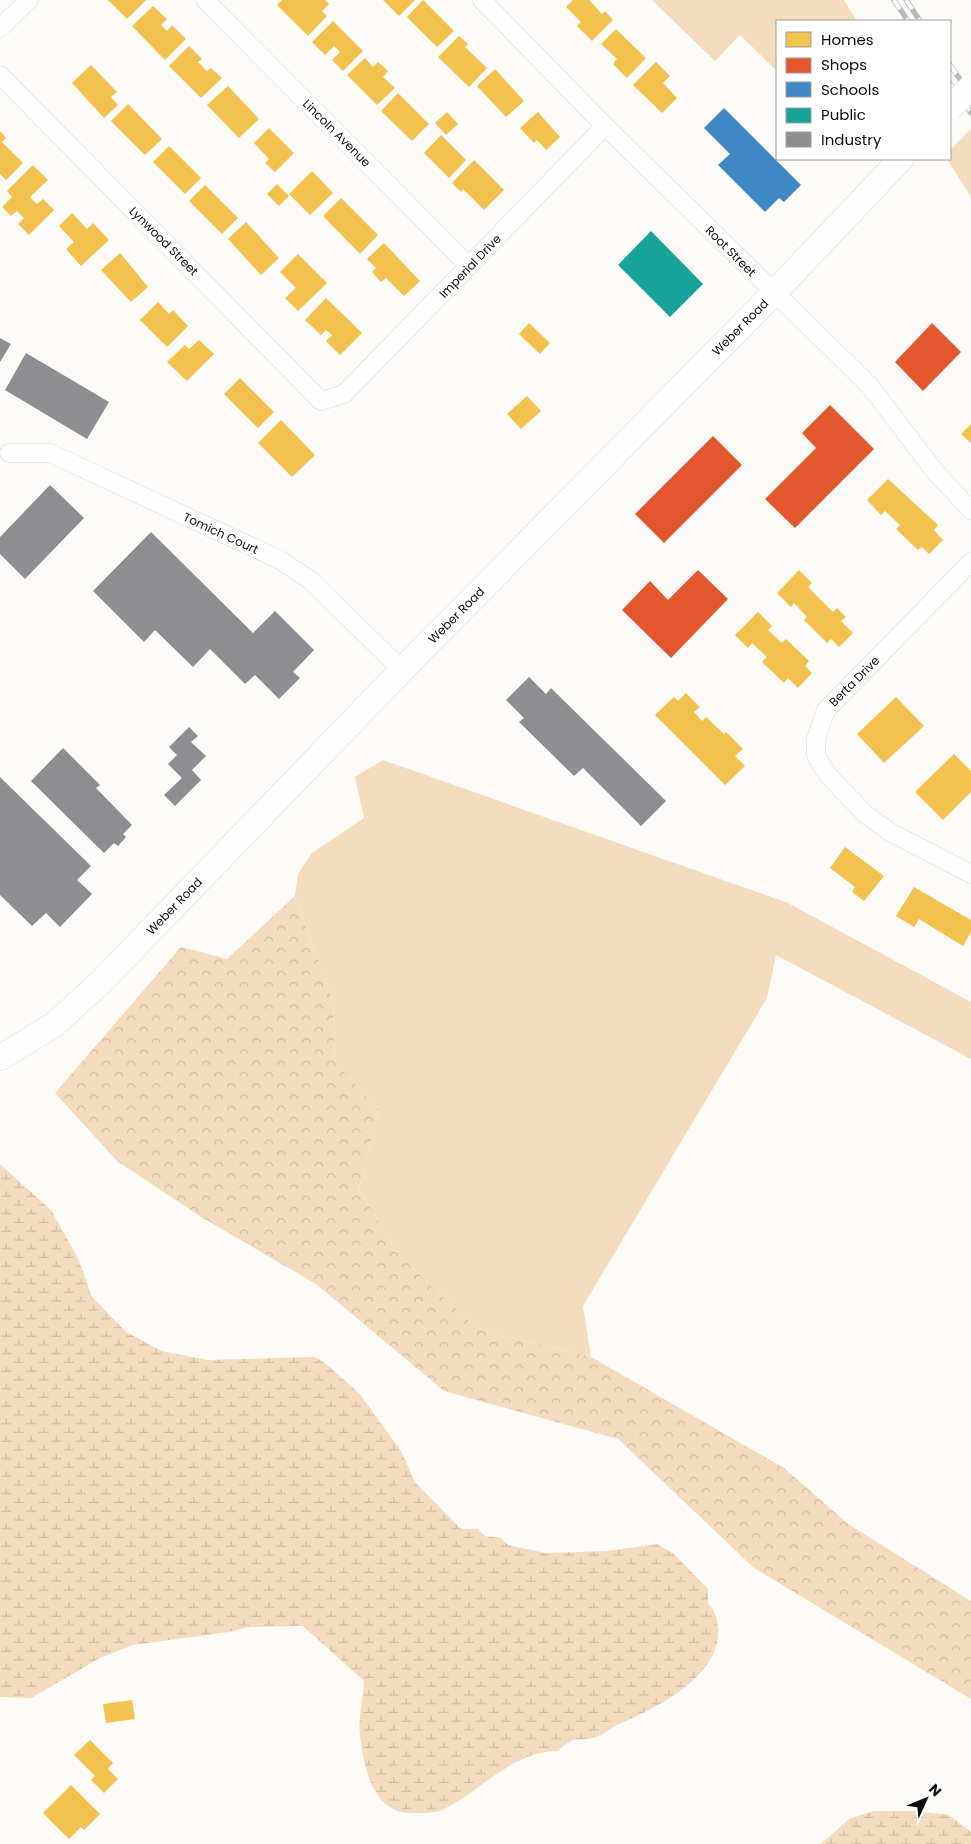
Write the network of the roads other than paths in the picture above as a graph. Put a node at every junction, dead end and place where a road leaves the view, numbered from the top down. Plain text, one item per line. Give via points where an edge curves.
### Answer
1 (29, 0) edge
2 (205, 0) edge
3 (482, 0) edge
4 (0, 28) edge
5 (0, 75) edge
6 (971, 86) edge
7 (951, 107) edge
8 (605, 126) junction
9 (900, 160) edge
10 (469, 266) junction
11 (774, 293) junction
12 (330, 399) joint
13 (9, 453) dead end
14 (971, 510) edge
15 (971, 562) edge
16 (402, 670) junction
17 (971, 874) edge
18 (0, 1058) edge

1 - 4 street
2 - 10 street, Lincoln Avenue
3 - 8 street, Root Street
5 - 12 street, Lynwood Street via 321,401
6 - 7 main road, bridge
8 - 10 street, Imperial Drive
8 - 11 street, Root Street
9 - 11 main road, Weber Road
10 - 12 street, Imperial Drive via 344,394
11 - 14 street, Root Street via 870,386 936,473
11 - 16 main road, Weber Road
13 - 16 street, Tomich Court via 50,453 280,560 310,580
15 - 17 street, Berta Drive via 826,710 816,740 816,756 828,775 866,814 890,832
16 - 18 main road, Weber Road via 101,982 56,1024

